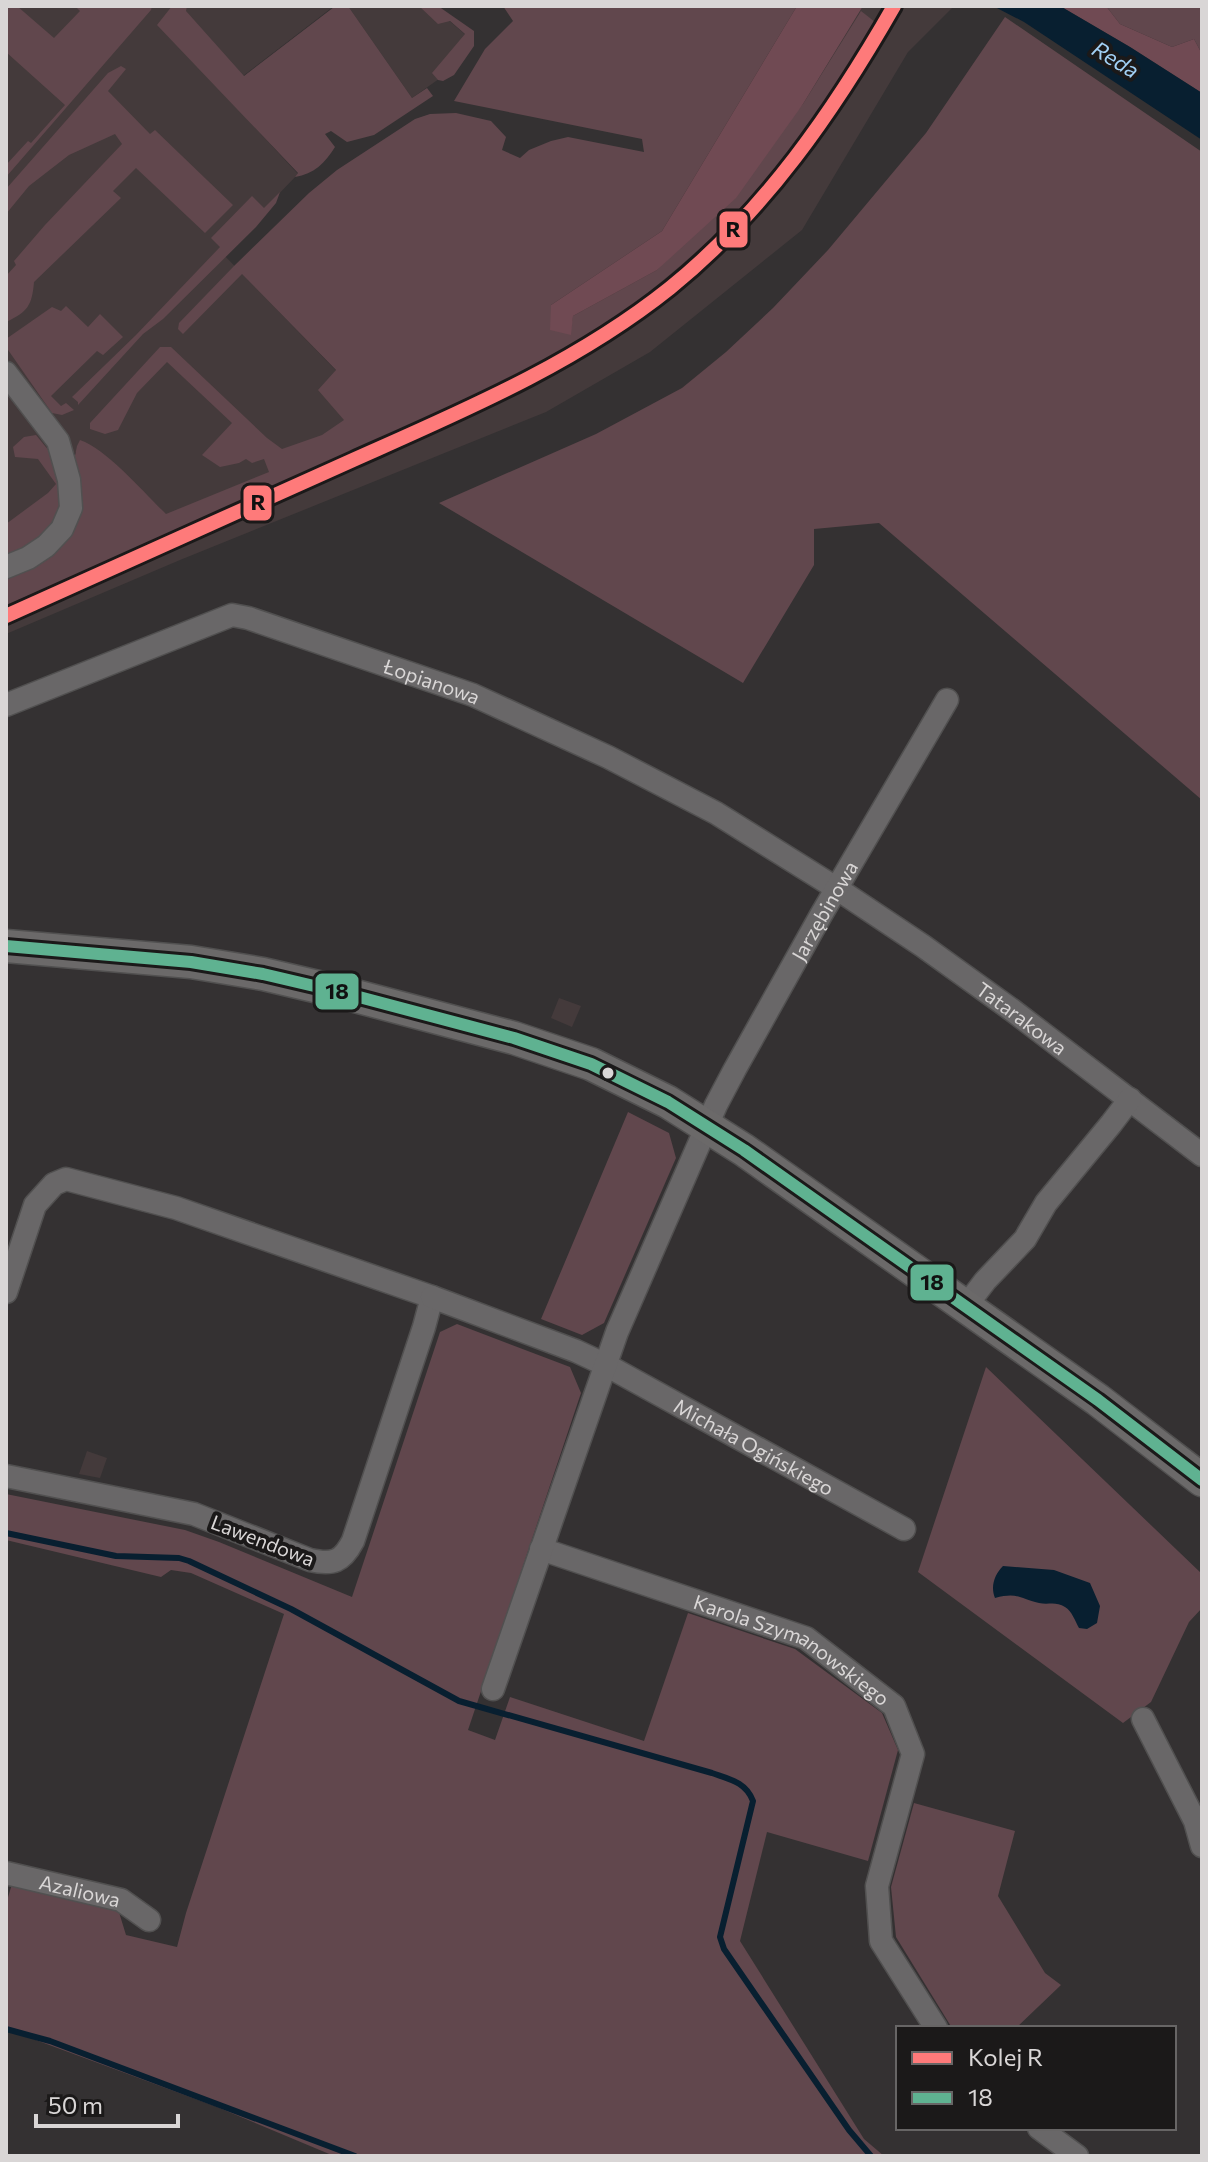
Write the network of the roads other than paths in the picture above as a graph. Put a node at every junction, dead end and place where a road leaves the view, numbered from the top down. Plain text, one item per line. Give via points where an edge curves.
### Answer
1 (6, 373) edge
2 (6, 567) edge
3 (947, 700) dead end
4 (6, 705) edge
5 (836, 888) junction
6 (6, 946) edge
7 (1130, 1099) junction
8 (707, 1125) junction
9 (1202, 1155) edge
10 (6, 1292) edge
11 (432, 1297) junction
12 (966, 1306) junction
13 (606, 1365) junction
14 (6, 1476) edge
15 (1202, 1480) edge
16 (904, 1529) dead end
17 (541, 1549) junction
18 (493, 1689) dead end
19 (1143, 1719) dead end
20 (1202, 1846) edge
21 (6, 1873) edge
22 (149, 1920) dead end
23 (935, 2026) edge
24 (1042, 2130) edge
25 (1077, 2156) edge

1 - 2 street via 58,441 71,508 62,529 46,546
3 - 5 street, Jarzębinowa
4 - 5 street, Łopianowa via 232,615 248,618 473,695 716,813
5 - 7 street, Tatarakowa
5 - 8 street, Jarzębinowa
6 - 8 street via 228,967 344,993 555,1051 635,1085
7 - 9 street, Tatarakowa
7 - 12 street via 1046,1203 1025,1239
8 - 12 street
8 - 13 street
10 - 11 street via 35,1205 66,1179 176,1208
11 - 13 street
11 - 14 street, Lawendowa via 353,1541 336,1561 310,1560 194,1514
12 - 15 street
13 - 16 street, Michała Ogińskiego
13 - 17 street
17 - 18 street
17 - 23 street, Karola Szymanowskiego via 806,1638 894,1706 913,1754 877,1886 881,1941
19 - 20 street via 1195,1821
21 - 22 street, Azaliowa via 121,1900
24 - 25 street

